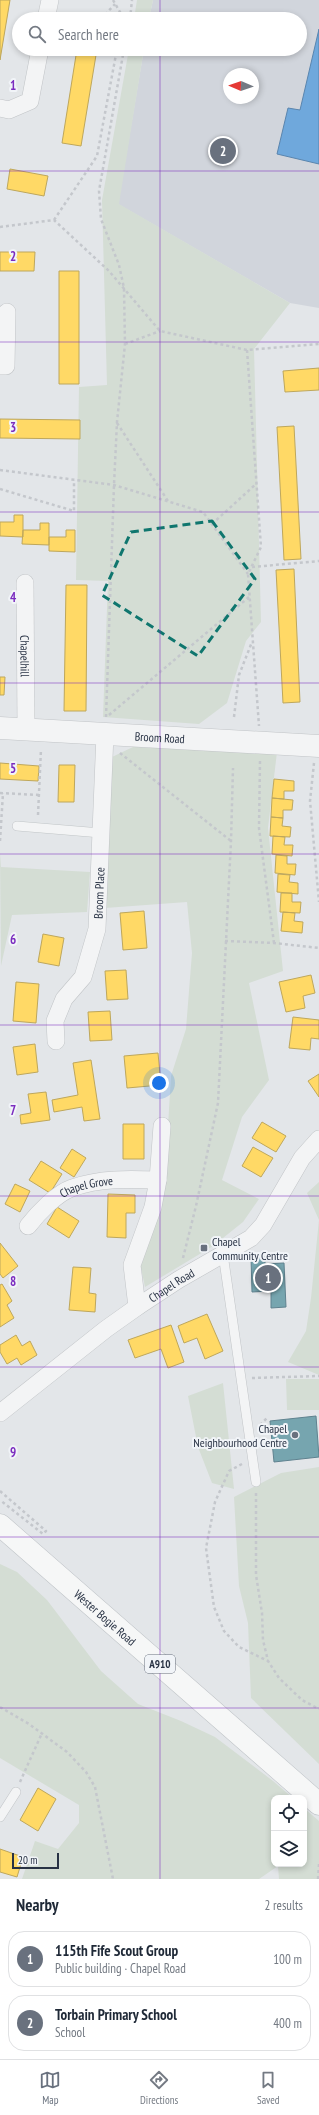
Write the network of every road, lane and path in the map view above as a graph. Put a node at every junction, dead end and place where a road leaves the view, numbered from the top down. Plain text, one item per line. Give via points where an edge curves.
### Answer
1 (50, 0) edge
2 (113, 0) edge
3 (132, 0) edge
4 (115, 4) junction
5 (47, 12) edge
6 (108, 12) edge
7 (120, 12) edge
8 (131, 12) edge
9 (39, 56) edge
10 (116, 56) edge
11 (123, 56) edge
12 (0, 108) edge
13 (54, 220) junction
14 (0, 227) edge
15 (124, 288) junction
16 (7, 312) dead end
17 (160, 331) junction
18 (124, 344) junction
19 (319, 344) edge
20 (247, 350) junction
21 (0, 366) edge
22 (117, 422) junction
23 (0, 470) edge
24 (74, 480) junction
25 (256, 484) junction
26 (114, 485) junction
27 (0, 489) edge
28 (168, 501) junction
29 (212, 524) junction
30 (319, 561) edge
31 (252, 567) junction
32 (248, 574) junction
33 (25, 583) dead end
34 (250, 597) junction
35 (253, 639) junction
36 (234, 716) dead end
37 (0, 728) edge
38 (34, 730) junction
39 (105, 731) junction
40 (260, 742) junction
41 (318, 746) edge
42 (232, 768) dead end
43 (2, 793) edge
44 (39, 795) junction
45 (17, 826) dead end
46 (38, 828) junction
47 (101, 833) junction
48 (0, 841) edge
49 (231, 841) junction
50 (319, 902) edge
51 (225, 941) junction
52 (274, 943) junction
53 (319, 948) edge
54 (56, 1041) dead end
55 (162, 1126) dead end
56 (319, 1139) edge
57 (158, 1180) junction
58 (28, 1226) dead end
59 (223, 1254) junction
60 (178, 1280) junction
61 (137, 1307) junction
62 (319, 1376) edge
63 (250, 1378) dead end
64 (1, 1407) edge
65 (252, 1457) junction
66 (256, 1482) joint
67 (0, 1491) edge
68 (0, 1500) edge
69 (0, 1526) edge
70 (268, 1661) junction
71 (0, 1707) edge
72 (319, 1709) edge
73 (42, 1733) junction
74 (16, 1792) joint
75 (319, 1804) edge
76 (0, 1817) edge
77 (319, 1864) edge
78 (113, 1879) edge
79 (318, 1879) edge

1 - 5 street
2 - 4 path
3 - 8 path
4 - 6 path
4 - 7 path
9 - 12 street via 30,101 9,110
10 - 13 path via 98,156
11 - 15 path via 99,191 101,219 119,265
13 - 14 path
13 - 15 path
15 - 17 path
15 - 18 path
16 - 21 street via 6,366
17 - 18 path
17 - 20 path
18 - 22 path
19 - 20 path
20 - 25 path
22 - 26 path
22 - 28 path
23 - 24 path
24 - 26 path
24 - 27 path via 74,511
25 - 29 path
25 - 31 path via 260,547
26 - 28 path
26 - 39 path
28 - 29 path via 204,512
29 - 32 path
30 - 31 path
31 - 32 path
32 - 34 path
33 - 38 street, Chapelhill
34 - 35 path
34 - 39 path
35 - 36 path via 239,675
35 - 40 path
37 - 38 street, Broom Road
38 - 39 street, Broom Road
38 - 44 path
39 - 40 street, Broom Road
39 - 47 street, Broom Place
39 - 49 path
40 - 41 street, Broom Road
40 - 52 path via 259,828
41 - 50 path via 310,801
42 - 49 path
43 - 44 path
43 - 48 path
44 - 46 path
45 - 46 lane
46 - 47 lane
47 - 54 street, Broom Place via 97,929 83,976 64,999 55,1021
49 - 51 path
51 - 52 path
51 - 60 path via 218,1103
52 - 53 path
55 - 57 street
56 - 59 street, Chapel Road via 302,1158 263,1224 251,1238
57 - 58 street, Chapel Grove via 116,1179 71,1188 42,1209
57 - 61 street via 153,1206 132,1265
59 - 60 street, Chapel Road
59 - 65 lane
60 - 61 street, Chapel Road
61 - 64 street, Chapel Road
62 - 63 path
65 - 66 lane
65 - 70 path via 229,1471 216,1502 206,1548 214,1607 224,1631 239,1647
66 - 70 path via 256,1575 263,1640
67 - 68 path via 46,1531 43,1534
69 - 75 main road, Wester Bogie Road / A910
70 - 72 path via 279,1678 302,1700
71 - 73 path
73 - 74 path
73 - 78 path via 67,1752 86,1772 95,1787
74 - 76 lane
77 - 79 path

